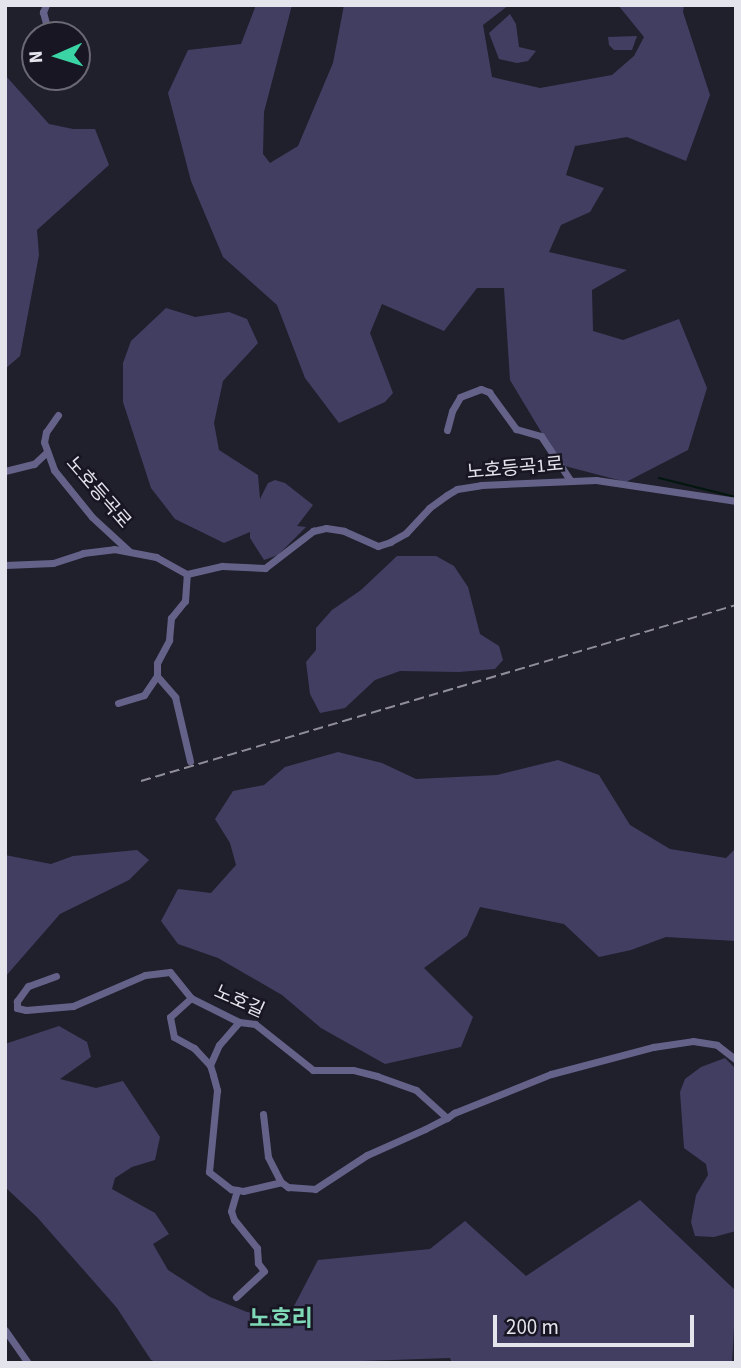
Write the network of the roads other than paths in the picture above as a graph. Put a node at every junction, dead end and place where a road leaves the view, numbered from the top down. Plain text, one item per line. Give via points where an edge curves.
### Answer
1 (58, 415) dead end
2 (447, 430) dead end
3 (47, 452) junction
4 (5, 471) edge
5 (570, 480) junction
6 (736, 501) edge
7 (130, 551) junction
8 (5, 565) edge
9 (187, 574) junction
10 (157, 676) junction
11 (118, 703) dead end
12 (190, 761) dead end
13 (56, 976) dead end
14 (191, 998) junction
15 (239, 1022) junction
16 (736, 1060) edge
17 (211, 1065) junction
18 (262, 1114) dead end
19 (447, 1118) junction
20 (281, 1182) junction
21 (237, 1190) junction
22 (236, 1297) dead end
23 (5, 1330) edge
24 (28, 1363) edge

1 - 3 street, 노호등곡로 via 46,432
2 - 5 street via 460,397 489,392 516,429 541,436
3 - 4 street via 34,464
3 - 7 street, 노호등곡로 via 60,480 111,537
5 - 6 street, 노호등곡1로 via 626,482
5 - 9 street, 노호등곡1로 via 457,489 429,508 406,533 378,545 326,528 313,531 265,568 211,567
7 - 8 street via 100,549 53,563
7 - 9 street via 156,557
9 - 10 street via 185,601 171,618
10 - 11 street via 144,695
10 - 12 street via 175,697
13 - 14 street via 28,986 17,1008 72,1006 145,975 170,972
14 - 15 street, 노호길
14 - 17 street, 노호길 via 170,1017 170,1028 174,1037
15 - 17 street via 219,1045
15 - 19 street, 노호길 via 255,1024 313,1070 364,1072 416,1090
16 - 19 street via 708,1042 653,1047 523,1083
17 - 21 street via 217,1090 209,1172
18 - 20 street via 268,1157
19 - 20 street via 368,1155 314,1189
20 - 21 street via 253,1191
21 - 22 street via 231,1211 257,1248 258,1264 264,1271
23 - 24 street

